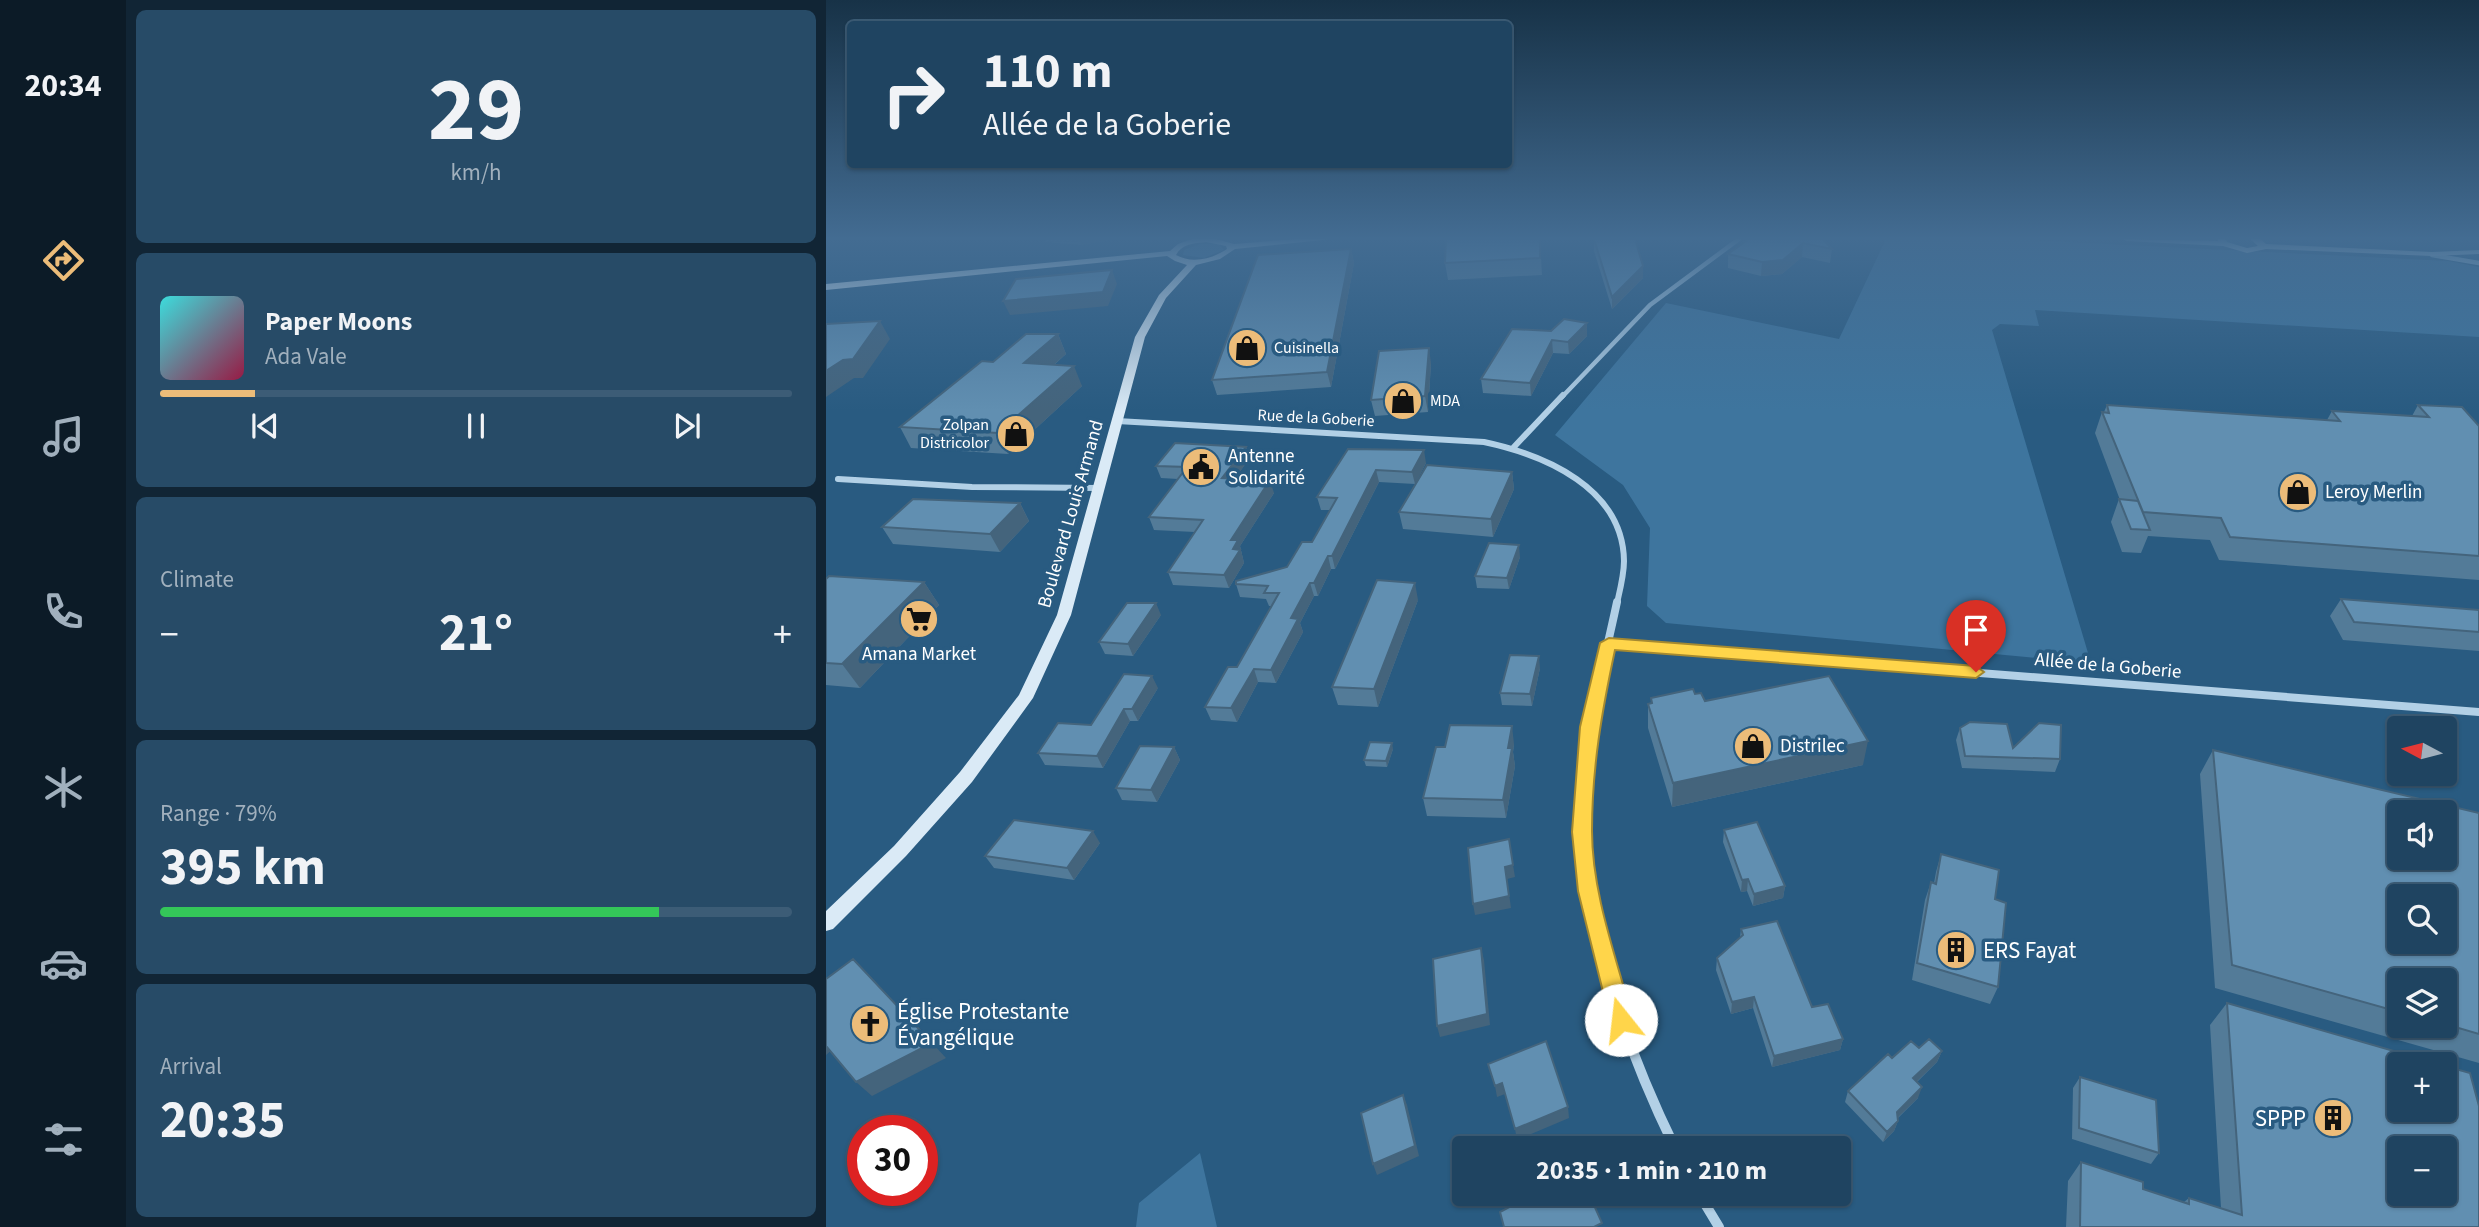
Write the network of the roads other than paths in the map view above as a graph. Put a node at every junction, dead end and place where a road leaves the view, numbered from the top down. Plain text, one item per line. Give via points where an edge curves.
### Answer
1 (1164, 296) edge
2 (1663, 296) edge
3 (1117, 421) junction
4 (1513, 448) junction
5 (838, 479) dead end
6 (1099, 488) junction
7 (1609, 643) junction
8 (2479, 712) edge
9 (826, 923) edge
10 (1669, 1136) edge
11 (1706, 1206) edge
12 (1718, 1227) edge

1 - 3 main road, Boulevard Louis Armand via 1146,321
2 - 4 street
3 - 4 street, Rue de la Goberie via 1470,440
3 - 6 main road, Boulevard Louis Armand
4 - 7 street, Rue de la Goberie via 1569,474 1605,505 1612,518 1624,562
5 - 6 street
6 - 9 main road, Boulevard Louis Armand via 1064,615 1025,698 966,777 900,851
7 - 8 street, Allée de la Goberie
7 - 10 street, Rue de la Goberie via 1589,727 1583,861 1621,1020
11 - 12 street

